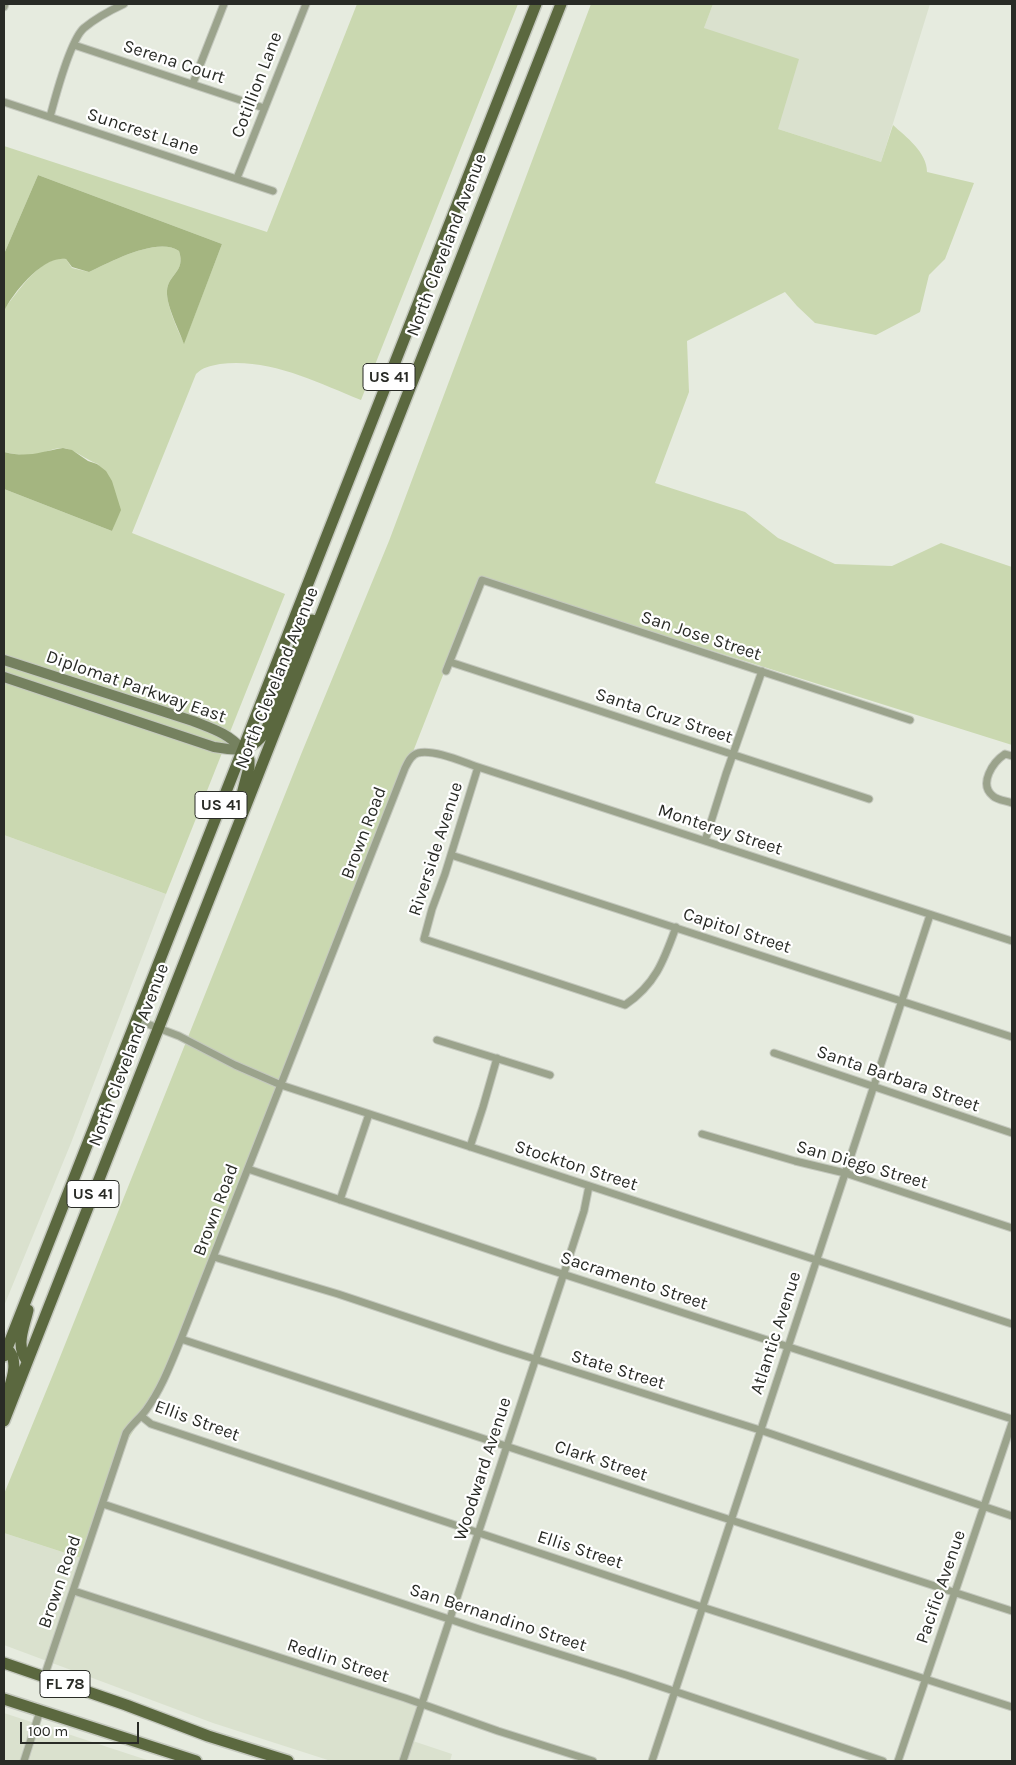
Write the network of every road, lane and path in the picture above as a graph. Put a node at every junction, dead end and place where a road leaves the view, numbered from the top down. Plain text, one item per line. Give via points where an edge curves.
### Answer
1 (124, 4) edge
2 (224, 4) edge
3 (306, 4) edge
4 (536, 4) edge
5 (561, 4) edge
6 (112, 6) edge
7 (74, 45) junction
8 (193, 83) junction
9 (4, 102) edge
10 (264, 108) junction
11 (50, 117) junction
12 (237, 178) junction
13 (273, 190) dead end
14 (343, 560) junction
15 (4, 660) edge
16 (450, 662) junction
17 (446, 671) dead end
18 (762, 671) junction
19 (4, 677) edge
20 (910, 720) dead end
21 (243, 750) junction
22 (418, 753) joint
23 (733, 754) junction
24 (1012, 756) edge
25 (478, 767) junction
26 (869, 799) dead end
27 (1012, 803) edge
28 (705, 841) junction
29 (228, 850) junction
30 (452, 855) junction
31 (930, 915) junction
32 (676, 927) junction
33 (1012, 941) edge
34 (901, 1000) junction
35 (137, 1020) junction
36 (158, 1028) junction
37 (1012, 1037) edge
38 (438, 1040) dead end
39 (774, 1053) dead end
40 (496, 1058) junction
41 (550, 1075) dead end
42 (281, 1085) junction
43 (874, 1086) junction
44 (369, 1114) junction
45 (1012, 1133) edge
46 (702, 1134) dead end
47 (470, 1147) junction
48 (248, 1169) junction
49 (845, 1173) junction
50 (589, 1186) junction
51 (340, 1200) junction
52 (1012, 1228) edge
53 (214, 1257) junction
54 (816, 1260) junction
55 (38, 1269) junction
56 (564, 1273) junction
57 (1012, 1324) edge
58 (182, 1339) junction
59 (787, 1346) junction
60 (5, 1353) edge
61 (535, 1360) junction
62 (27, 1361) junction
63 (4, 1407) edge
64 (141, 1416) junction
65 (4, 1421) edge
66 (1012, 1421) edge
67 (760, 1430) junction
68 (507, 1446) junction
69 (103, 1504) junction
70 (985, 1506) junction
71 (1012, 1516) edge
72 (731, 1520) junction
73 (478, 1532) junction
74 (74, 1591) junction
75 (955, 1593) junction
76 (702, 1607) junction
77 (1012, 1611) edge
78 (450, 1618) junction
79 (4, 1664) edge
80 (44, 1677) junction
81 (926, 1678) junction
82 (674, 1692) junction
83 (4, 1699) edge
84 (422, 1705) junction
85 (1012, 1707) edge
86 (40, 1711) junction
87 (24, 1761) edge
88 (196, 1761) edge
89 (288, 1761) edge
90 (403, 1761) edge
91 (594, 1761) edge
92 (652, 1761) edge
93 (883, 1761) edge
94 (898, 1761) edge

1 - 6 street
2 - 8 street
3 - 10 street, Cotillion Lane
4 - 21 main road, North Cleveland Avenue / US 41
5 - 14 main road, North Cleveland Avenue / US 41
6 - 7 street via 83,28
7 - 8 street, Serena Court
7 - 11 street
8 - 10 street, Serena Court
9 - 11 street, Suncrest Lane
10 - 12 street, Cotillion Lane
11 - 12 street, Suncrest Lane
12 - 13 street, Suncrest Lane
14 - 21 main road via 299,645 267,728 258,741
14 - 29 main road, North Cleveland Avenue / US 41
15 - 21 main road, Diplomat Parkway East via 193,721 232,738
16 - 17 street
16 - 18 street, San Jose Street via 482,580
16 - 23 street, Santa Cruz Street
18 - 20 street, San Jose Street
18 - 23 street
19 - 21 main road, Diplomat Parkway East via 214,747
21 - 29 main road via 250,766
21 - 35 main road, North Cleveland Avenue / US 41
22 - 25 street, Monterey Street via 431,753
22 - 42 street, Brown Road via 405,768
23 - 26 street, Santa Cruz Street
23 - 28 street
24 - 27 street via 1005,754 997,760 987,788 993,796
25 - 28 street, Monterey Street
25 - 30 street, Riverside Avenue
28 - 31 street, Monterey Street
29 - 36 main road, North Cleveland Avenue / US 41
30 - 32 street, Capitol Street
30 - 32 street, Riverside Avenue via 424,940 625,1005 637,997 660,969
31 - 33 street, Monterey Street
31 - 34 street, Atlantic Avenue
32 - 34 street, Capitol Street
34 - 37 street, Capitol Street
34 - 43 street, Atlantic Avenue
35 - 36 street, Stockton Street
35 - 55 main road, North Cleveland Avenue / US 41
36 - 42 street, Stockton Street
36 - 62 main road, North Cleveland Avenue / US 41
38 - 40 street
39 - 43 street, Santa Barbara Street
40 - 41 street
40 - 47 street
42 - 44 street, Stockton Street
42 - 48 street, Brown Road
43 - 45 street, Santa Barbara Street
43 - 49 street, Atlantic Avenue
44 - 47 street, Stockton Street
44 - 51 street
46 - 49 street, San Diego Street
47 - 50 street, Stockton Street
48 - 51 street, Sacramento Street
48 - 53 street, Brown Road
49 - 52 street, San Diego Street
49 - 54 street, Atlantic Avenue
50 - 54 street, Stockton Street
50 - 56 street, Woodward Avenue
51 - 56 street, Sacramento Street
53 - 58 street, Brown Road
53 - 61 street, State Street via 338,1294
54 - 57 street, Stockton Street
54 - 59 street, Atlantic Avenue
55 - 60 main road, North Cleveland Avenue / US 41
55 - 62 main road via 20,1344
56 - 59 street, Sacramento Street
56 - 61 street, Woodward Avenue
58 - 64 street, Brown Road via 167,1374
58 - 68 street, Clark Street
59 - 66 street, Sacramento Street
59 - 67 street, Atlantic Avenue
60 - 63 main road via 11,1352 14,1368
61 - 67 street, State Street
61 - 68 street, Woodward Avenue
62 - 65 main road, North Cleveland Avenue / US 41
64 - 69 street, Brown Road via 126,1434
64 - 73 street, Ellis Street via 151,1424
66 - 70 street, Pacific Avenue
67 - 70 street, State Street
67 - 72 street, Atlantic Avenue
68 - 72 street, Clark Street
68 - 73 street, Woodward Avenue
69 - 74 street, Brown Road
69 - 78 street, San Bernandino Street
70 - 71 street, State Street
70 - 75 street, Pacific Avenue
72 - 75 street, Clark Street
72 - 76 street, Atlantic Avenue
73 - 76 street, Ellis Street
73 - 78 street, Woodward Avenue
74 - 80 street, Brown Road
74 - 84 street, Redlin Street
75 - 77 street, Clark Street
75 - 81 street, Pacific Avenue
76 - 81 street, Ellis Street
76 - 82 street, Atlantic Avenue
78 - 82 street, San Bernandino Street
78 - 84 street, Woodward Avenue
79 - 80 main road, FL 78
80 - 89 main road, FL 78
81 - 85 street, Ellis Street
81 - 94 street, Pacific Avenue
82 - 92 street, Atlantic Avenue
82 - 93 street, San Bernandino Street
83 - 86 main road, FL 78
84 - 90 street, Woodward Avenue
84 - 91 street, Redlin Street
86 - 87 street
86 - 88 main road, FL 78

